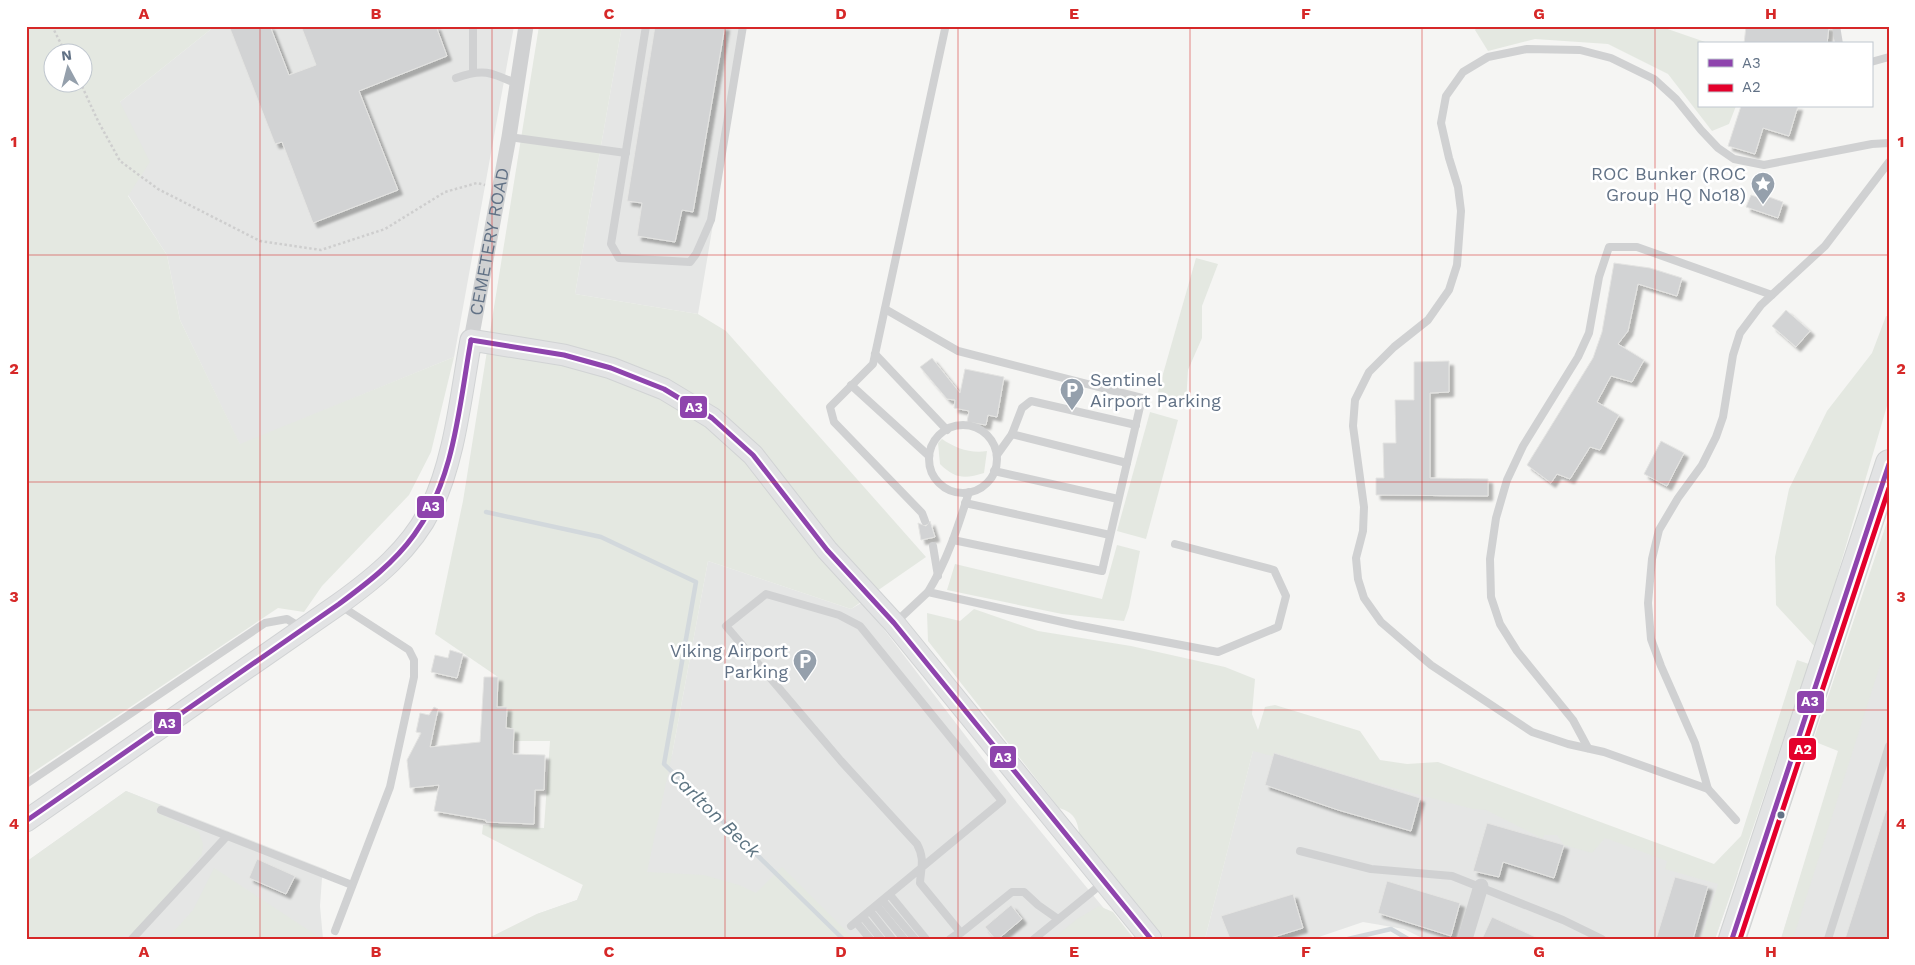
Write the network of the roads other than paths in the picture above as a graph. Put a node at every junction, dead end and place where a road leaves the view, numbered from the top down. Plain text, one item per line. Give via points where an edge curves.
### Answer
1 (473, 26) edge
2 (526, 26) edge
3 (646, 26) edge
4 (743, 26) edge
5 (944, 26) edge
6 (1836, 26) edge
7 (1839, 42) edge
8 (1889, 57) edge
9 (1872, 62) edge
10 (473, 72) junction
11 (456, 78) dead end
12 (517, 84) junction
13 (509, 137) junction
14 (1889, 144) edge
15 (626, 153) junction
16 (1889, 162) edge
17 (1772, 295) junction
18 (885, 309) junction
19 (471, 340) junction
20 (875, 354) junction
21 (851, 386) junction
22 (1136, 426) junction
23 (947, 430) junction
24 (1012, 434) junction
25 (997, 455) junction
26 (929, 456) junction
27 (1127, 463) junction
28 (1889, 463) edge
29 (994, 471) junction
30 (969, 492) junction
31 (1118, 499) junction
32 (965, 503) junction
33 (925, 521) dead end
34 (1110, 536) junction
35 (953, 540) junction
36 (1175, 544) dead end
37 (933, 546) dead end
38 (938, 576) junction
39 (928, 592) junction
40 (339, 604) junction
41 (894, 623) junction
42 (303, 629) junction
43 (1889, 746) edge
44 (1588, 748) junction
45 (26, 784) edge
46 (1708, 789) junction
47 (161, 810) dead end
48 (1736, 820) dead end
49 (26, 821) edge
50 (227, 836) junction
51 (1300, 851) dead end
52 (921, 870) junction
53 (1104, 882) junction
54 (352, 885) junction
55 (1481, 886) junction
56 (890, 895) junction
57 (880, 903) junction
58 (866, 914) junction
59 (1058, 920) junction
60 (335, 931) dead end
61 (960, 932) junction
62 (132, 939) edge
63 (870, 939) edge
64 (881, 939) edge
65 (892, 939) edge
66 (904, 939) edge
67 (915, 939) edge
68 (926, 939) edge
69 (950, 939) edge
70 (1034, 939) edge
71 (1151, 939) edge
72 (1466, 939) edge
73 (1602, 939) edge
74 (1732, 939) edge
75 (1828, 939) edge

1 - 10 lane
2 - 12 street, CEMETERY ROAD
3 - 15 lane
4 - 15 lane via 711,220 690,262 619,258 615,253 611,244
5 - 18 lane
6 - 7 lane
8 - 9 lane
10 - 11 lane
10 - 12 lane via 492,73
12 - 13 street, CEMETERY ROAD
13 - 15 lane
13 - 19 street, CEMETERY ROAD
14 - 44 lane via 1872,144 1764,165 1734,159 1718,148 1654,78 1611,58 1580,50 1527,49 1488,57 1462,72 1446,96 1441,123 1461,211 1458,265 1450,290 1428,320 1369,372 1355,400 1352,426 1364,507 1356,558 1358,579 1364,598 1381,622 1430,665 1532,732
16 - 17 lane via 1825,246
17 - 44 lane via 1637,248 1609,247 1599,278 1589,334 1523,446 1507,480 1496,518 1490,560 1491,597 1500,624 1517,651 1573,720
17 - 46 lane via 1761,304 1740,333 1716,437 1702,465 1659,530 1652,559 1648,603 1651,639 1695,743
18 - 20 lane
18 - 22 lane via 958,351 1142,398
19 - 40 street, CEMETERY ROAD via 447,465 431,508 405,547 368,583
19 - 41 street via 564,355 611,368 664,389 712,418 753,455 826,550
20 - 21 lane via 873,364
20 - 23 lane
21 - 26 lane
21 - 33 lane via 830,407 834,422 922,512
22 - 24 lane via 1031,400 1022,408
22 - 27 lane
23 - 25 lane via 957,426 979,429 988,436
23 - 26 lane via 938,436
24 - 25 lane
24 - 27 lane
25 - 29 lane
26 - 30 lane via 930,468 943,486 952,492
27 - 31 lane
28 - 74 highway
29 - 30 lane via 985,486
29 - 31 lane
30 - 32 lane
31 - 34 lane
32 - 34 lane
32 - 35 lane
34 - 35 lane via 1102,571
35 - 38 lane
36 - 39 lane via 1274,570 1286,596 1278,626 1218,652
37 - 38 lane
38 - 39 lane
39 - 41 lane
40 - 42 street, CEMETERY ROAD
40 - 54 lane via 409,650 414,660 414,677 390,787
41 - 53 street
42 - 45 lane via 287,619 265,623
42 - 49 street, CEMETERY ROAD
43 - 75 lane
44 - 46 lane
46 - 48 lane
47 - 50 lane
50 - 54 lane
50 - 62 lane
51 - 55 lane via 1371,870 1452,876
52 - 52 lane via 1002,801 860,626 839,615 766,594 726,626 917,844 923,855
52 - 56 lane
52 - 61 lane via 920,883
53 - 59 lane
53 - 71 street
54 - 60 lane
55 - 72 street
55 - 73 lane
56 - 57 lane
56 - 68 lane
57 - 58 lane
57 - 66 lane
57 - 67 lane
58 - 63 lane via 854,924
58 - 64 lane
58 - 65 lane
59 - 61 lane via 1024,892 1012,892
59 - 70 lane
61 - 69 lane

